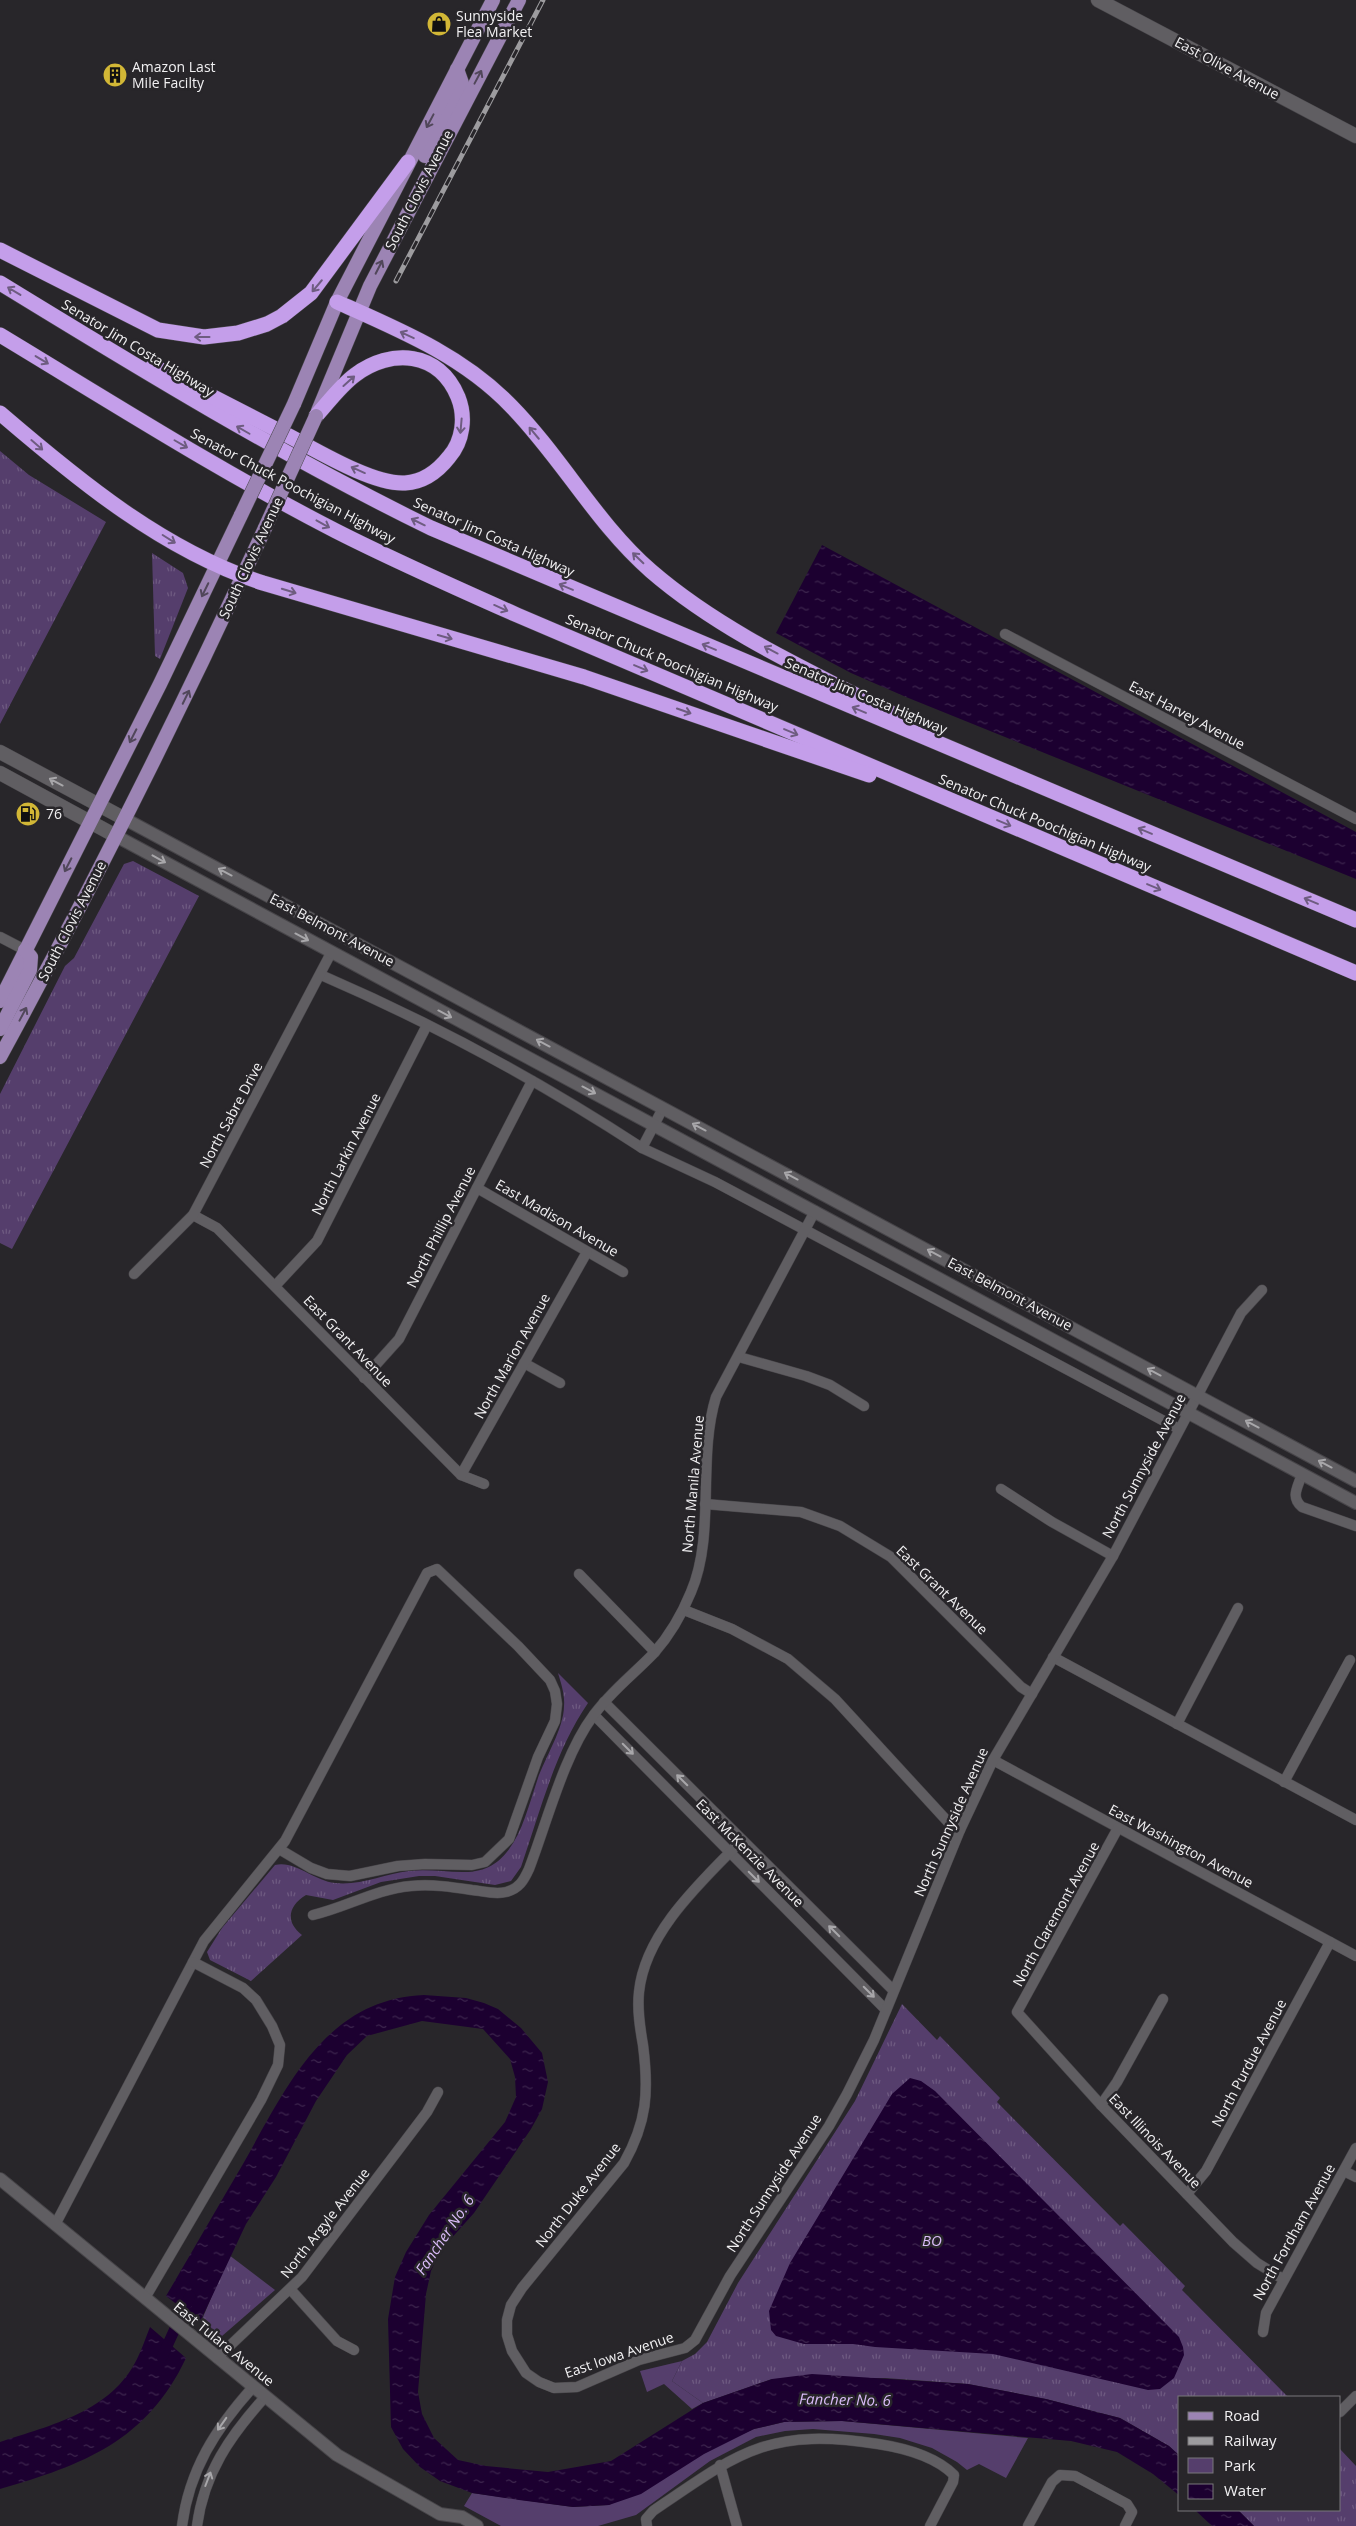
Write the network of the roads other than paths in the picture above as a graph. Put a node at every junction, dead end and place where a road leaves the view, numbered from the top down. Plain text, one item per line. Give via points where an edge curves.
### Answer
1 (493, 0) edge
2 (519, 0) edge
3 (1098, 0) edge
4 (457, 69) junction
5 (1356, 136) edge
6 (408, 162) junction
7 (403, 221) junction
8 (0, 250) edge
9 (0, 283) edge
10 (337, 302) junction
11 (36, 305) junction
12 (358, 311) junction
13 (0, 335) edge
14 (0, 413) edge
15 (316, 416) junction
16 (216, 566) junction
17 (242, 576) junction
18 (1005, 634) dead end
19 (0, 752) edge
20 (1000, 770) junction
21 (0, 773) edge
22 (99, 805) junction
23 (985, 815) junction
24 (125, 819) junction
25 (1356, 819) edge
26 (90, 822) junction
27 (116, 836) junction
28 (1356, 920) edge
29 (0, 937) edge
30 (25, 950) junction
31 (332, 953) junction
32 (1356, 973) edge
33 (321, 975) junction
34 (0, 1001) edge
35 (427, 1025) junction
36 (0, 1029) edge
37 (0, 1057) edge
38 (532, 1081) junction
39 (663, 1108) junction
40 (654, 1125) junction
41 (642, 1148) junction
42 (477, 1188) junction
43 (815, 1211) junction
44 (193, 1215) junction
45 (805, 1230) junction
46 (587, 1252) junction
47 (623, 1272) dead end
48 (134, 1274) dead end
49 (275, 1286) junction
50 (1262, 1290) dead end
51 (739, 1357) junction
52 (524, 1364) junction
53 (364, 1378) junction
54 (560, 1383) dead end
55 (1197, 1395) junction
56 (864, 1406) dead end
57 (1188, 1411) junction
58 (1179, 1429) junction
59 (461, 1474) junction
60 (1302, 1474) junction
61 (1356, 1481) edge
62 (484, 1484) dead end
63 (1001, 1489) dead end
64 (1356, 1503) edge
65 (704, 1504) junction
66 (1356, 1526) edge
67 (1113, 1556) junction
68 (579, 1574) dead end
69 (1238, 1608) dead end
70 (684, 1610) junction
71 (655, 1652) junction
72 (1053, 1657) junction
73 (1350, 1660) dead end
74 (1032, 1694) junction
75 (604, 1702) junction
76 (594, 1715) junction
77 (1177, 1724) junction
78 (993, 1760) junction
79 (1284, 1782) junction
80 (1356, 1820) edge
81 (1118, 1828) junction
82 (960, 1830) junction
83 (742, 1840) junction
84 (279, 1849) junction
85 (730, 1853) junction
86 (313, 1915) dead end
87 (1330, 1942) junction
88 (1356, 1956) edge
89 (193, 1962) junction
90 (893, 1990) junction
91 (1163, 1999) dead end
92 (886, 2010) junction
93 (1017, 2012) joint
94 (438, 2092) dead end
95 (1101, 2105) junction
96 (1356, 2148) edge
97 (1344, 2171) junction
98 (1356, 2177) edge
99 (0, 2179) edge
100 (1187, 2194) junction
101 (55, 2224) junction
102 (1283, 2279) junction
103 (291, 2290) junction
104 (145, 2298) junction
105 (1262, 2332) dead end
106 (690, 2344) joint
107 (354, 2350) dead end
108 (512, 2351) joint
109 (218, 2358) junction
110 (253, 2387) junction
111 (1356, 2396) edge
112 (265, 2397) junction
113 (1341, 2411) edge
114 (720, 2465) junction
115 (440, 2514) junction
116 (647, 2522) edge
117 (182, 2526) edge
118 (197, 2526) edge
119 (450, 2526) edge
120 (477, 2526) edge
121 (737, 2526) edge
122 (930, 2526) edge
123 (1028, 2526) edge
124 (1125, 2526) edge

1 - 4 main road, South Clovis Avenue
7 -> 2 main road, South Clovis Avenue
3 - 5 main road, East Olive Avenue
4 -> 6 main road, South Clovis Avenue
4 - 7 main road via 462,84 418,171
6 -> 8 highway via 311,293 282,316 238,333 204,337 158,330
6 - 10 main road, South Clovis Avenue
12 -> 7 main road, South Clovis Avenue
11 -> 9 highway, Senator Jim Costa Highway
10 - 12 highway
10 - 16 main road, South Clovis Avenue, bridge via 294,404
15 -> 11 highway via 345,384 364,369 383,361 408,357 431,364 450,382 460,401 462,423 452,455 427,477 405,483 380,479 330,458
20 -> 11 highway, Senator Jim Costa Highway via 431,528 360,494 246,432
12 - 15 main road, South Clovis Avenue
20 -> 12 highway via 735,631 697,607 629,550 592,508 532,429 494,389 449,355
13 -> 23 highway, Senator Chuck Poochigian Highway via 170,438 335,531 501,608
14 -> 16 highway via 99,492
15 - 17 main road, South Clovis Avenue, bridge
16 - 17 highway
16 -> 22 main road, South Clovis Avenue
17 -> 23 highway via 584,677
24 -> 17 main road, South Clovis Avenue
18 - 25 street, East Harvey Avenue
22 -> 19 main road, East Belmont Avenue
28 -> 20 highway
21 - 26 main road, East Belmont Avenue
22 - 24 main road, East Belmont Avenue
22 - 26 main road, South Clovis Avenue
23 -> 32 highway, Senator Chuck Poochigian Highway
24 - 27 main road, South Clovis Avenue
39 -> 24 street, East Belmont Avenue
26 - 27 main road, East Belmont Avenue
26 -> 30 main road, South Clovis Avenue
27 -> 31 street, East Belmont Avenue
37 -> 27 main road, South Clovis Avenue
29 - 30 street
30 - 34 main road, South Clovis Avenue
30 - 36 main road via 31,958 30,970
31 - 33 street, North Sabre Drive
31 -> 40 street, East Belmont Avenue
33 - 35 street via 382,1001
33 - 44 street, North Sabre Drive
35 - 38 street
35 - 49 street, North Larkin Avenue via 316,1241
38 - 41 street
38 - 42 street, North Phillip Avenue
39 - 40 street
55 -> 39 street, East Belmont Avenue
40 - 41 street
40 - 43 street, East Belmont Avenue
41 - 45 street via 716,1182
42 - 46 street, East Madison Avenue
42 - 53 street, North Phillip Avenue via 399,1339
43 - 45 street, North Manila Avenue
43 - 57 street, East Belmont Avenue
44 - 48 street, North Sabre Drive
44 - 49 street, East Grant Avenue via 217,1228
45 - 51 street, North Manila Avenue
45 - 58 street
46 - 47 street, East Madison Avenue
46 - 52 street, North Marion Avenue
49 - 53 street, East Grant Avenue
50 - 55 street, North Sunnyside Avenue via 1241,1313
51 - 56 street via 806,1376
51 - 65 street, North Manila Avenue via 716,1397 712,1411
52 - 54 street
52 - 59 street, North Marion Avenue
53 - 59 street, East Grant Avenue
55 - 57 street, North Sunnyside Avenue
61 -> 55 street, East Belmont Avenue
57 - 58 street, North Sunnyside Avenue
57 - 60 street, East Belmont Avenue
58 - 67 street, North Sunnyside Avenue
59 - 62 street, East Grant Avenue
60 - 64 street, East Belmont Avenue
60 - 66 street via 1294,1496 1296,1502
63 - 67 street
65 - 70 street, North Manila Avenue via 699,1568
65 - 74 street, East Grant Avenue via 801,1512 840,1526 891,1557 1021,1687
67 - 72 street, North Sunnyside Avenue
68 - 71 street
69 - 77 street
70 - 71 street, North Manila Avenue
70 - 82 street via 747,1636 788,1659 835,1699 949,1823
71 - 75 street, North Manila Avenue
72 - 74 street, North Sunnyside Avenue
72 - 77 street
73 - 79 street
74 - 78 street, North Sunnyside Avenue
75 - 76 street, North Manila Avenue
83 -> 75 street, East McKenzie Avenue
76 -> 85 street, East McKenzie Avenue
76 - 86 street, North Manila Avenue via 569,1761 529,1869 518,1887 504,1893 433,1885 390,1889 342,1908
77 - 79 street
78 - 81 street, East Washington Avenue
78 - 82 street, North Sunnyside Avenue
79 - 80 street
81 - 87 street, East Washington Avenue
81 - 93 street, North Claremont Avenue
82 - 90 street, North Sunnyside Avenue
83 - 85 street, North Duke Avenue
90 -> 83 street, East McKenzie Avenue
84 - 84 street via 427,1573 437,1569 518,1646 550,1680 555,1691 555,1721 538,1757 509,1839 485,1862 398,1866 350,1876 327,1874 311,1868
84 - 89 street via 216,1924
85 -> 92 street, East McKenzie Avenue
85 - 108 street, North Duke Avenue via 682,1902 645,1967 638,2012 646,2072 643,2121 624,2163 511,2305 507,2335
87 - 88 street, East Washington Avenue
87 - 100 street, North Purdue Avenue via 1206,2171
89 - 101 street
89 - 104 street via 243,1988 256,2000 280,2045 278,2065 261,2100
90 - 92 street, North Sunnyside Avenue
91 - 95 street
92 - 106 street, North Sunnyside Avenue via 862,2066 829,2126 750,2243 699,2334
93 - 95 street, East Illinois Avenue
94 - 103 street, North Argyle Avenue via 427,2112
95 - 100 street, East Illinois Avenue
96 - 97 street, North Fordham Avenue
97 - 98 street
97 - 102 street, North Fordham Avenue
99 - 101 street, East Tulare Avenue
100 - 102 street, East Illinois Avenue via 1233,2242 1257,2263
101 - 104 street, East Tulare Avenue
102 - 105 street, North Fordham Avenue via 1266,2313
103 - 107 street via 337,2341
103 - 109 street, North Argyle Avenue
104 - 109 street, East Tulare Avenue
106 - 108 street, East Iowa Avenue via 565,2389 539,2382 522,2368
109 - 110 street, East Tulare Avenue
110 - 112 street, East Tulare Avenue
110 -> 117 street via 227,2417 201,2459 185,2500
111 - 113 street
112 - 115 street, East Tulare Avenue via 337,2455
118 -> 112 street via 200,2504 214,2465 238,2427
114 - 116 street via 653,2511
114 - 121 street
114 - 122 street via 775,2442 820,2438 907,2450 939,2463 954,2474
115 - 119 street, East Tulare Avenue
115 - 120 street, East Tulare Avenue via 462,2517
123 - 124 street via 1052,2482 1060,2475 1075,2476 1127,2504 1132,2512

